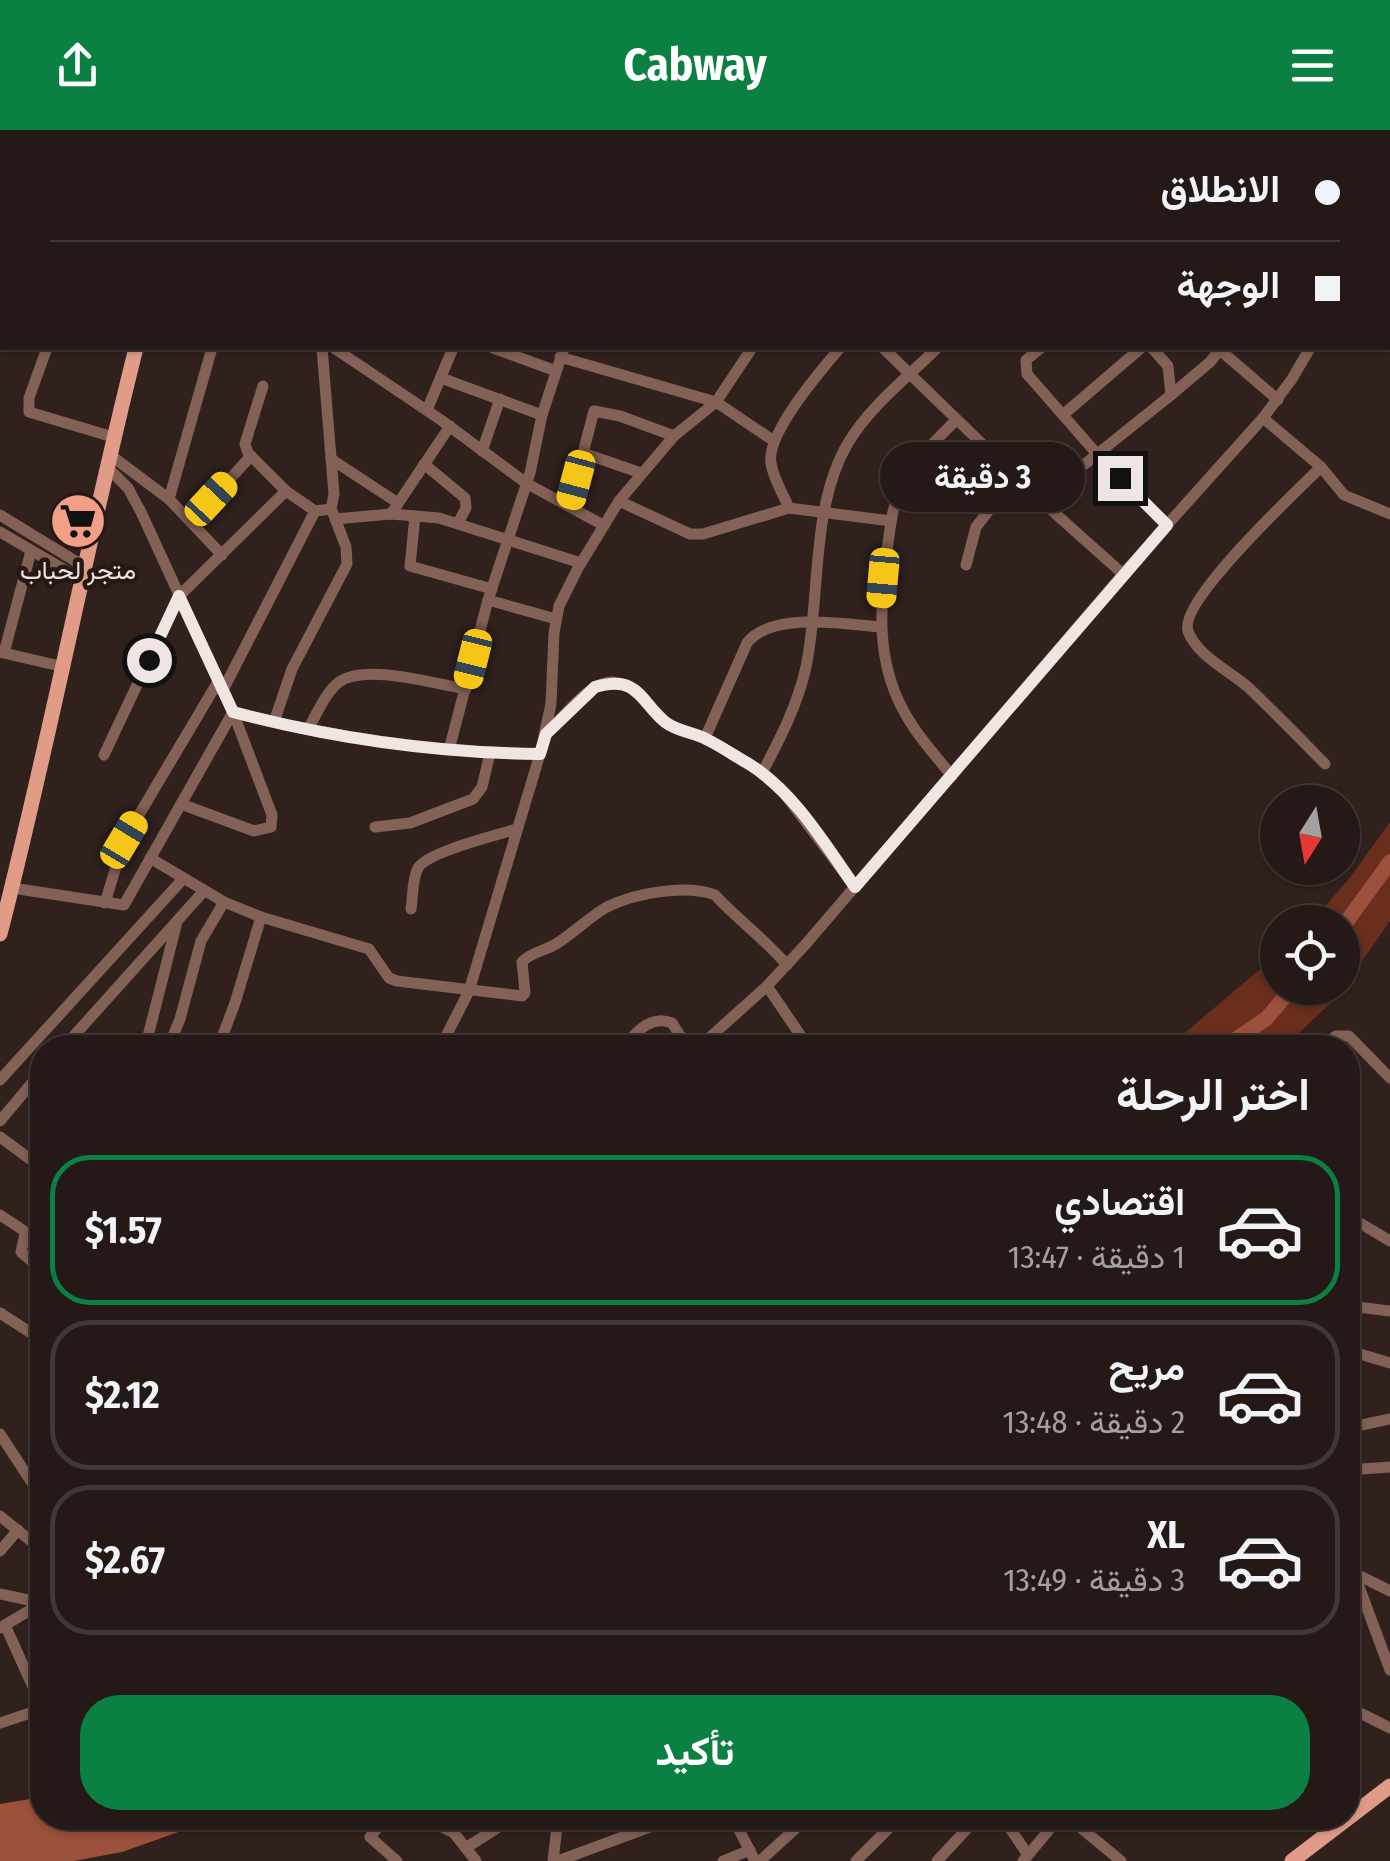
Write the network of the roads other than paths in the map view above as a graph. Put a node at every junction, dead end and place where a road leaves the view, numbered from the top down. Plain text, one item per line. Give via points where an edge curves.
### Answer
1 (47, 350) edge
2 (135, 350) edge
3 (211, 350) edge
4 (322, 350) edge
5 (337, 350) edge
6 (452, 350) edge
7 (498, 350) edge
8 (745, 350) edge
9 (838, 350) edge
10 (885, 350) edge
11 (935, 350) edge
12 (1038, 350) edge
13 (1139, 350) edge
14 (1154, 350) edge
15 (1219, 350) edge
16 (1221, 350) edge
17 (1309, 350) edge
18 (562, 352) edge
19 (1168, 366) junction
20 (556, 371) junction
21 (1198, 372) junction
22 (911, 373) junction
23 (441, 378) junction
24 (263, 386) dead end
25 (1171, 395) junction
26 (500, 400) junction
27 (1278, 400) junction
28 (716, 402) junction
29 (427, 410) junction
30 (1064, 414) junction
31 (542, 415) junction
32 (1264, 418) junction
33 (956, 420) junction
34 (450, 426) junction
35 (674, 436) junction
36 (113, 438) junction
37 (774, 441) junction
38 (482, 451) junction
39 (582, 453) junction
40 (1097, 454) junction
41 (251, 456) junction
42 (331, 460) junction
43 (108, 461) junction
44 (424, 464) junction
45 (1321, 467) junction
46 (641, 473) junction
47 (1015, 476) junction
48 (526, 483) junction
49 (286, 490) junction
50 (169, 500) junction
51 (1040, 500) junction
52 (618, 501) junction
53 (569, 506) junction
54 (394, 508) junction
55 (789, 508) junction
56 (825, 510) junction
57 (316, 512) junction
58 (333, 514) junction
59 (1390, 514) edge
60 (0, 515) edge
61 (415, 516) junction
62 (191, 521) junction
63 (891, 521) junction
64 (458, 524) junction
65 (602, 525) junction
66 (1167, 525) junction
67 (0, 532) edge
68 (507, 542) junction
69 (30, 551) junction
70 (222, 555) junction
71 (581, 563) junction
72 (966, 565) dead end
73 (83, 573) junction
74 (1123, 574) junction
75 (490, 594) junction
76 (179, 596) junction
77 (556, 619) junction
78 (813, 619) junction
79 (881, 627) junction
80 (2, 653) edge
81 (64, 667) junction
82 (221, 685) junction
83 (466, 689) junction
84 (233, 712) junction
85 (274, 722) junction
86 (308, 729) junction
87 (546, 734) junction
88 (705, 738) junction
89 (448, 750) junction
90 (490, 753) junction
91 (540, 754) junction
92 (104, 755) dead end
93 (1325, 764) dead end
94 (762, 773) junction
95 (952, 776) junction
96 (181, 804) junction
97 (374, 826) dead end
98 (517, 828) junction
99 (150, 858) junction
100 (183, 878) junction
101 (855, 887) junction
102 (12, 888) junction
103 (202, 892) junction
104 (224, 902) junction
105 (105, 903) junction
106 (412, 909) dead end
107 (261, 917) junction
108 (178, 922) junction
109 (0, 934) edge
110 (787, 965) junction
111 (767, 986) junction
112 (469, 991) junction
113 (41, 1035) edge
114 (75, 1035) edge
115 (148, 1035) edge
116 (174, 1035) edge
117 (223, 1035) edge
118 (447, 1035) edge
119 (636, 1035) edge
120 (680, 1035) edge
121 (712, 1035) edge
122 (800, 1035) edge
123 (30, 1047) edge
124 (1360, 1047) edge
125 (1390, 1078) edge
126 (0, 1080) edge
127 (30, 1085) edge
128 (0, 1121) edge
129 (0, 1137) edge
130 (30, 1159) edge
131 (1, 1217) edge
132 (1360, 1223) edge
133 (1390, 1240) edge
134 (30, 1260) edge
135 (1360, 1307) edge
136 (1390, 1311) edge
137 (0, 1313) edge
138 (30, 1332) edge
139 (1360, 1359) edge
140 (1390, 1363) edge
141 (1390, 1420) edge
142 (1360, 1426) edge
143 (0, 1434) edge
144 (1390, 1467) edge
145 (1360, 1469) edge
146 (30, 1480) edge
147 (0, 1516) edge
148 (30, 1529) edge
149 (23, 1534) junction
150 (30, 1540) edge
151 (0, 1551) edge
152 (1360, 1576) edge
153 (1390, 1591) edge
154 (0, 1594) edge
155 (1360, 1595) edge
156 (30, 1600) edge
157 (30, 1610) edge
158 (1, 1626) edge
159 (1390, 1670) edge
160 (30, 1684) edge
161 (30, 1711) edge
162 (1360, 1714) edge
163 (2, 1718) edge
164 (1390, 1728) edge
165 (1390, 1786) edge
166 (1360, 1809) edge
167 (376, 1830) edge
168 (448, 1830) edge
169 (493, 1830) edge
170 (557, 1830) edge
171 (641, 1830) edge
172 (739, 1830) edge
173 (791, 1830) edge
174 (886, 1830) edge
175 (966, 1830) edge
176 (1010, 1830) edge
177 (1049, 1830) edge
178 (1084, 1830) edge
179 (1333, 1830) edge
180 (467, 1846) junction
181 (755, 1857) edge
182 (1025, 1858) edge
183 (397, 1861) edge
184 (476, 1861) edge
185 (555, 1861) edge
186 (724, 1861) edge
187 (856, 1861) edge
188 (937, 1861) edge
189 (1121, 1861) edge
190 (1292, 1861) edge

1 - 36 street via 29,412
2 - 36 main road
3 - 50 street
4 - 42 street
5 - 29 street
6 - 23 street
7 - 20 street
8 - 28 street
9 - 37 street
10 - 22 street
11 - 22 street
12 - 30 street via 1026,360 1025,371
13 - 30 street
14 - 19 street
15 - 21 street
16 - 27 street
17 - 27 street
18 - 20 street
18 - 28 street
19 - 21 street
19 - 25 street
20 - 31 street
21 - 25 street
22 - 33 street
22 - 56 street via 848,442
23 - 26 street
23 - 29 street
24 - 41 street via 245,444
25 - 40 street
26 - 31 street
26 - 38 street
27 - 32 street
28 - 35 street
28 - 37 street
29 - 34 street
30 - 40 street
31 - 48 street
32 - 45 street
32 - 66 street
33 - 47 street
33 - 63 street via 911,469
34 - 38 street
34 - 44 street
35 - 39 street via 596,410
35 - 46 street
36 - 43 main road
37 - 55 street via 771,464
38 - 48 street
39 - 46 street
39 - 53 street
40 - 51 street
40 - 66 street
41 - 49 street
41 - 62 street
42 - 54 street
42 - 58 street
43 - 50 street
43 - 73 main road
43 - 76 street via 142,512
44 - 54 street
44 - 64 street via 464,498
45 - 59 street via 1344,495
45 - 93 street via 1221,570 1186,625 1206,653
46 - 52 street
47 - 51 street
47 - 72 street via 976,527
48 - 53 street
48 - 68 street
49 - 57 street
49 - 70 street
50 - 62 street
51 - 74 street
52 - 55 street via 690,534
52 - 65 street
53 - 65 street
54 - 58 street
54 - 61 street
55 - 56 street
56 - 63 street
56 - 78 street
57 - 58 street
57 - 82 street
58 - 85 street via 347,564 292,669
60 - 73 street
61 - 64 street
61 - 75 street via 410,566
62 - 70 street
63 - 79 street
64 - 68 street
65 - 71 street
66 - 74 street
67 - 69 street
68 - 71 street
68 - 75 street
69 - 73 street
69 - 80 street
70 - 76 street
71 - 77 street
73 - 81 main road
74 - 95 street
75 - 77 street
75 - 83 street
76 - 82 street
76 - 92 street
77 - 87 street
78 - 79 street
78 - 88 street via 750,638
78 - 94 street via 801,684
79 - 95 street via 886,667 903,710
80 - 81 street
81 - 102 main road
82 - 84 street
82 - 105 street via 124,840
83 - 86 street via 355,675 329,693
83 - 89 street
84 - 85 street
84 - 96 street
84 - 96 street via 271,827 254,831
85 - 86 street
86 - 89 street
87 - 88 street via 595,687 616,684 646,698 674,727
87 - 91 street
88 - 94 street
89 - 90 street
90 - 91 street
90 - 97 street via 473,800 410,823
91 - 98 street
94 - 101 street
95 - 101 street
96 - 99 street
98 - 106 street via 420,864
98 - 112 street
99 - 100 street
99 - 105 street via 129,900
100 - 103 street
100 - 113 street
101 - 110 street
102 - 105 street
102 - 109 main road
103 - 104 street
103 - 108 street
104 - 107 street
104 - 116 street via 201,942
107 - 112 street via 368,949 390,978
107 - 117 street
108 - 114 street
108 - 115 street
110 - 111 street
110 - 112 street via 715,895 655,894 610,906 524,958 524,995
111 - 121 street
111 - 122 street
112 - 118 street
119 - 120 street via 658,1019 672,1023
123 - 126 street
124 - 125 street
127 - 128 street
129 - 130 street
131 - 134 street via 23,1230 21,1252
132 - 133 street
135 - 136 street
137 - 138 street
139 - 140 street
141 - 142 street
143 - 146 street
144 - 145 street
147 - 149 street
148 - 149 street
149 - 150 street
149 - 151 street
152 - 153 street
154 - 156 street
155 - 159 street
157 - 158 street
158 - 160 street
161 - 163 street
162 - 164 street
165 - 166 main road
167 - 183 street via 370,1837
168 - 180 street
169 - 180 street
170 - 185 street
171 - 185 street
172 - 181 street
173 - 181 street
174 - 187 street
175 - 188 street
176 - 182 street
177 - 182 street
178 - 189 street
179 - 190 main road
180 - 184 street
181 - 186 street

